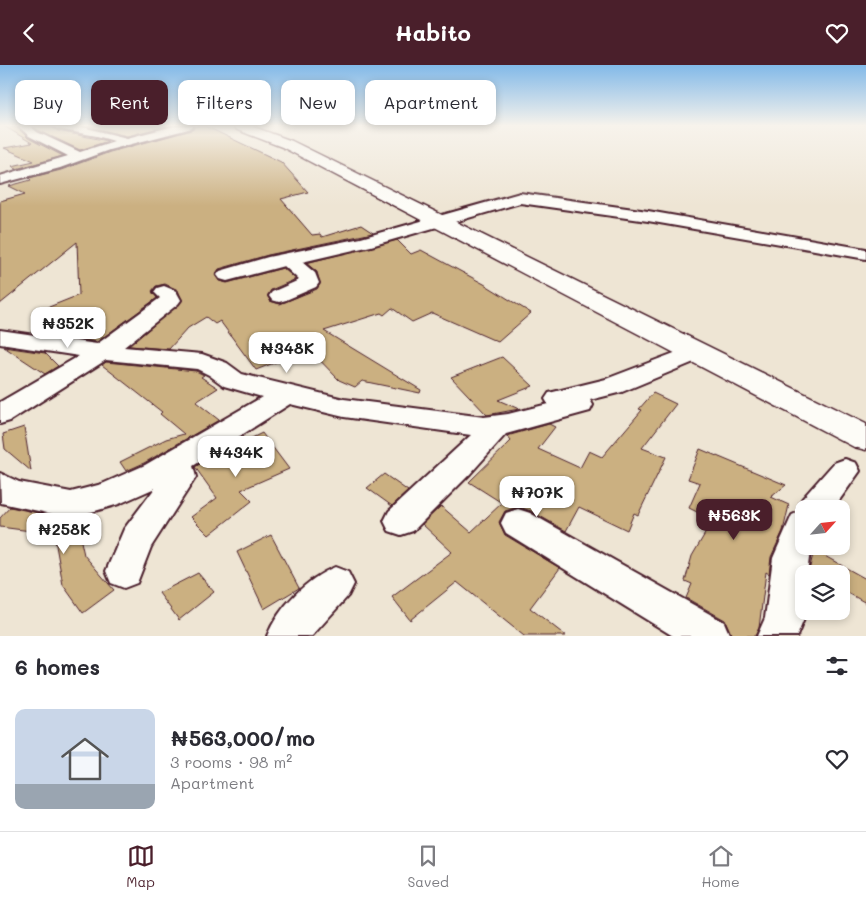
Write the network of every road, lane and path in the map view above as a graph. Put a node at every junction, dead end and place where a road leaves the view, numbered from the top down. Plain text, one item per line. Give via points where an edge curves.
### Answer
1 (71, 153) edge
2 (89, 153) edge
3 (305, 153) edge
4 (78, 156) junction
5 (0, 181) edge
6 (439, 221) junction
7 (866, 254) edge
8 (288, 260) junction
9 (226, 275) dead end
10 (164, 292) dead end
11 (279, 296) dead end
12 (0, 337) edge
13 (102, 352) junction
14 (698, 352) junction
15 (286, 394) junction
16 (531, 405) dead end
17 (580, 405) dead end
18 (0, 414) edge
19 (497, 426) junction
20 (866, 438) edge
21 (177, 461) junction
22 (845, 471) dead end
23 (0, 486) edge
24 (821, 500) edge
25 (401, 521) dead end
26 (518, 523) dead end
27 (795, 547) edge
28 (124, 571) dead end
29 (335, 584) dead end
30 (287, 636) edge
31 (710, 636) edge
32 (778, 636) edge

1 - 4 street
2 - 4 street
3 - 6 street
4 - 5 street
6 - 7 street via 520,199 648,215
6 - 8 street
6 - 14 street
8 - 9 street
8 - 11 street via 308,277 309,283
10 - 13 street via 171,300
12 - 13 street
13 - 15 street via 202,362 233,379
13 - 18 street
14 - 16 street via 613,386
14 - 20 street
15 - 19 street via 354,409 484,427
15 - 21 street
17 - 19 street
19 - 25 street
21 - 23 street via 108,495 71,505 12,494
21 - 28 street via 181,477 136,540
22 - 24 street
26 - 31 street
27 - 32 street via 784,619
29 - 30 street

